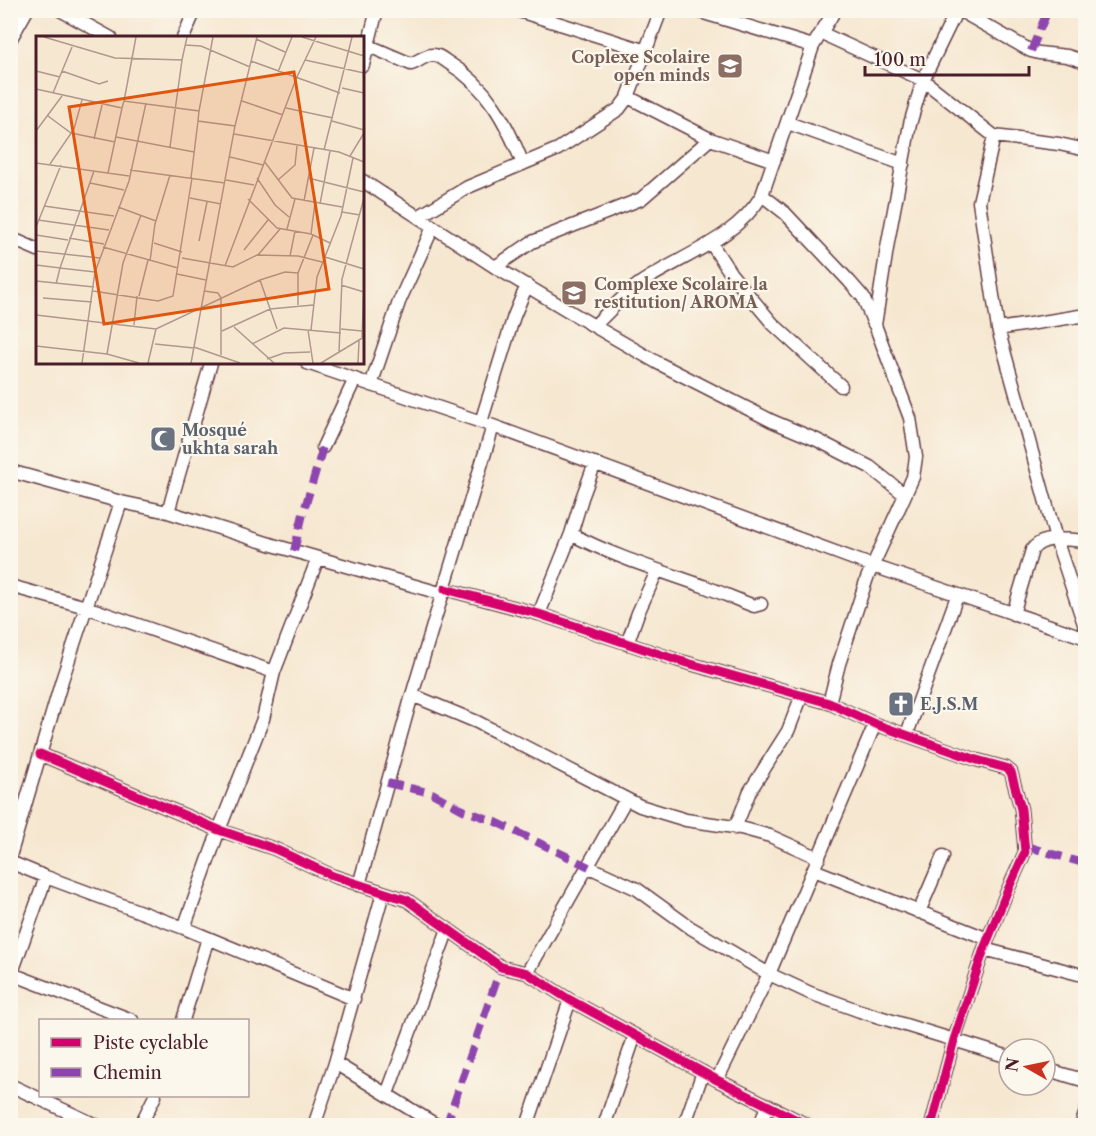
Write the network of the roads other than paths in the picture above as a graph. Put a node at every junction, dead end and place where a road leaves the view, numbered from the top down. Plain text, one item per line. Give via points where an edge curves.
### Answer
1 (27, 10) edge
2 (60, 10) edge
3 (195, 10) edge
4 (377, 10) edge
5 (516, 10) edge
6 (661, 10) edge
7 (693, 10) edge
8 (835, 10) edge
9 (958, 10) edge
10 (536, 14) edge
11 (821, 33) junction
12 (107, 36) edge
13 (184, 36) edge
14 (10, 40) edge
15 (369, 46) junction
16 (813, 46) junction
17 (645, 51) junction
18 (364, 62) edge
19 (1086, 62) edge
20 (923, 80) junction
21 (628, 97) junction
22 (788, 123) junction
23 (994, 136) junction
24 (710, 139) junction
25 (1086, 150) edge
26 (774, 161) junction
27 (523, 164) junction
28 (903, 164) junction
29 (364, 182) edge
30 (762, 195) junction
31 (418, 217) junction
32 (433, 227) junction
33 (10, 238) edge
34 (711, 243) junction
35 (36, 249) edge
36 (495, 267) junction
37 (527, 285) junction
38 (1086, 315) edge
39 (874, 325) junction
40 (594, 326) junction
41 (998, 329) junction
42 (211, 364) edge
43 (310, 364) edge
44 (355, 379) junction
45 (371, 385) junction
46 (841, 386) dead end
47 (481, 422) junction
48 (493, 426) junction
49 (323, 447) dead end
50 (595, 463) junction
51 (10, 471) edge
52 (905, 495) junction
53 (121, 502) junction
54 (168, 512) junction
55 (572, 534) junction
56 (1056, 539) junction
57 (1086, 541) edge
58 (318, 558) junction
59 (873, 566) junction
60 (657, 571) junction
61 (10, 586) edge
62 (444, 591) junction
63 (957, 596) junction
64 (761, 604) dead end
65 (86, 608) junction
66 (539, 614) junction
67 (1013, 614) junction
68 (1086, 630) edge
69 (1086, 638) edge
70 (627, 644) junction
71 (274, 672) junction
72 (412, 695) junction
73 (802, 695) junction
74 (829, 703) junction
75 (875, 724) junction
76 (907, 734) junction
77 (40, 754) junction
78 (626, 799) junction
79 (735, 828) junction
80 (219, 830) junction
81 (10, 856) edge
82 (944, 856) dead end
83 (10, 862) edge
84 (816, 864) junction
85 (589, 867) junction
86 (46, 877) junction
87 (358, 885) junction
88 (383, 892) junction
89 (919, 912) junction
90 (184, 928) junction
91 (448, 929) junction
92 (208, 938) junction
93 (986, 944) junction
94 (527, 973) junction
95 (769, 974) junction
96 (11, 976) edge
97 (1086, 976) edge
98 (354, 999) junction
99 (570, 1000) junction
100 (129, 1019) edge
101 (183, 1019) edge
102 (635, 1035) junction
103 (954, 1040) junction
104 (997, 1054) edge
105 (335, 1063) junction
106 (703, 1072) junction
107 (1057, 1073) edge
108 (717, 1080) junction
109 (1086, 1081) edge
110 (10, 1085) edge
111 (387, 1094) junction
112 (154, 1097) edge
113 (767, 1105) junction
114 (1086, 1111) edge
115 (98, 1125) edge
116 (140, 1125) edge
117 (314, 1125) edge
118 (438, 1125) edge
119 (527, 1125) edge
120 (604, 1125) edge
121 (684, 1125) edge
122 (760, 1125) edge
123 (809, 1125) edge
124 (932, 1125) edge
125 (1081, 1125) edge

1 - 14 street
2 - 12 street
3 - 13 street
4 - 15 street
5 - 10 street
6 - 17 street
7 - 16 street
8 - 11 street
9 - 19 street via 1031,51
9 - 20 street
10 - 17 street
11 - 16 street
11 - 20 street
15 - 18 street
15 - 27 street via 411,64 437,55 458,69 472,80 508,126
16 - 22 street
17 - 21 street
20 - 23 street
20 - 28 street
21 - 24 street
21 - 27 street via 619,109 558,149
22 - 26 street
22 - 28 street
23 - 25 street
23 - 41 street via 979,202
24 - 26 street
24 - 36 street via 641,199 532,242
26 - 30 street
27 - 31 street via 468,186
28 - 39 street
29 - 31 street
30 - 34 street via 743,221
30 - 39 street via 785,213 863,297
31 - 32 street
32 - 36 street
32 - 45 street via 399,302
33 - 35 street
34 - 40 street via 640,283
34 - 46 street via 767,317
36 - 37 street
37 - 40 street
37 - 47 street
38 - 41 street
39 - 52 street via 914,438 913,477
40 - 52 street via 658,363 870,467
41 - 56 street
42 - 54 street
43 - 44 street
44 - 45 street
44 - 49 street
45 - 47 street
47 - 48 street
48 - 50 street
48 - 62 street
50 - 55 street
50 - 59 street
51 - 53 street
52 - 59 street
53 - 54 street
53 - 65 street
54 - 58 street
55 - 60 street
55 - 66 street
56 - 57 street
56 - 67 street via 1035,545 1032,550
56 - 68 street
58 - 62 street
58 - 71 street
59 - 63 street
59 - 74 street
60 - 64 street via 754,606
60 - 70 street
61 - 65 street
62 - 66 street
62 - 72 street
63 - 67 street
63 - 76 street
65 - 71 street
65 - 77 street
66 - 70 street
67 - 69 street
70 - 73 street
71 - 80 street via 263,719
72 - 78 street via 477,722
72 - 87 street
73 - 74 street
73 - 79 street via 788,731 750,790
74 - 75 street
75 - 76 street
75 - 84 street
76 - 93 street via 1006,768 1015,781 1025,852
77 - 80 street
77 - 81 street
78 - 79 street via 686,820
78 - 85 street
79 - 84 street via 770,836
80 - 87 street
80 - 90 street
82 - 89 street
83 - 86 street
84 - 89 street
84 - 95 street
85 - 94 street
85 - 95 street via 637,890 691,928
86 - 90 street
86 - 96 street
87 - 88 street
88 - 91 street via 407,900
88 - 98 street
89 - 93 street
90 - 92 street
91 - 94 street via 501,967
91 - 111 street
92 - 98 street
92 - 101 street
93 - 97 street
93 - 103 street
94 - 99 street
95 - 103 street via 836,1003
95 - 108 street
96 - 100 street
98 - 105 street
99 - 102 street
99 - 119 street
102 - 106 street
102 - 120 street
103 - 104 street
103 - 124 street
105 - 111 street
105 - 117 street
106 - 108 street
106 - 121 street
107 - 109 street
108 - 113 street
110 - 115 street
111 - 118 street
112 - 116 street
113 - 122 street
113 - 123 street
114 - 125 street

